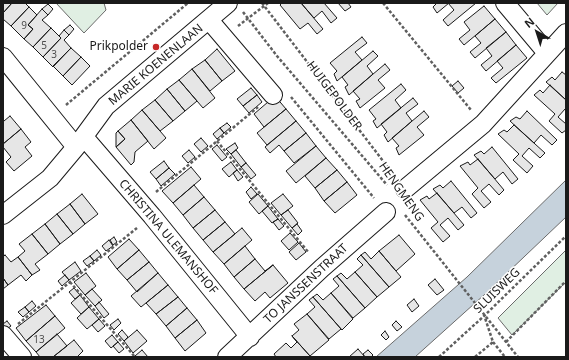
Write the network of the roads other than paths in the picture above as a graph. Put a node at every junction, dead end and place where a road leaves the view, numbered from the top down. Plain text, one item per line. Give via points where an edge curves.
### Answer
1 (505, 3) edge
2 (221, 9) edge
3 (566, 33) edge
4 (547, 53) junction
5 (3, 58) edge
6 (278, 91) road end
7 (80, 142) junction
8 (397, 189) road end
9 (386, 212) road end
10 (3, 215) edge
11 (3, 336) edge
12 (250, 337) junction
13 (22, 357) edge
14 (227, 357) edge

1 - 4 street
2 - 6 street via 223,37
2 - 7 street, MARIE KOENENLAAN via 106,106
3 - 4 street
4 - 8 street via 483,124
5 - 7 street, CHRISTINA ULEMANSHOF via 52,117
7 - 10 street, MARIE KOENENLAAN via 50,178
7 - 12 street, CHRISTINA ULEMANSHOF via 147,210
9 - 12 street, TO JANSSENSTRAAT via 322,268
11 - 13 street
12 - 14 street, TO JANSSENSTRAAT

